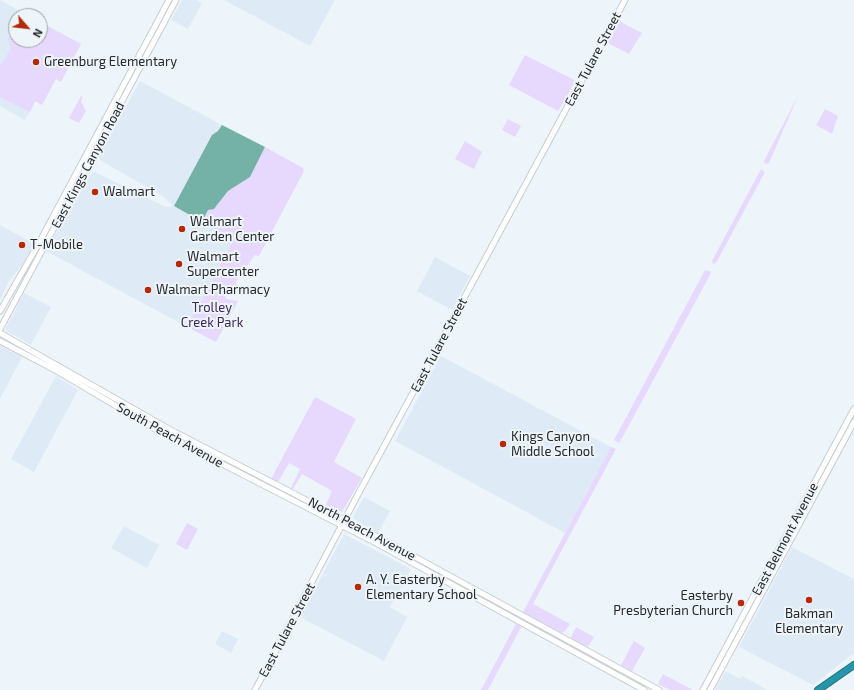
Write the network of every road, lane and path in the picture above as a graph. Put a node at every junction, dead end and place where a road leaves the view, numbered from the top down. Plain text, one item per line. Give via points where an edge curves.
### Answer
1 (169, 0) edge
2 (176, 0) edge
3 (624, 0) edge
4 (0, 311) edge
5 (0, 329) edge
6 (0, 333) edge
7 (0, 341) edge
8 (57, 371) junction
9 (84, 380) junction
10 (76, 382) junction
11 (112, 396) junction
12 (118, 407) junction
13 (854, 409) edge
14 (151, 418) junction
15 (854, 422) edge
16 (169, 429) joint
17 (345, 520) junction
18 (342, 526) junction
19 (472, 595) junction
20 (501, 604) junction
21 (539, 632) junction
22 (565, 639) junction
23 (854, 665) edge
24 (606, 668) junction
25 (638, 679) junction
26 (255, 690) edge
27 (644, 690) edge
28 (659, 690) edge
29 (704, 690) edge
30 (710, 690) edge
31 (818, 690) edge

1 - 4 main road, East Kings Canyon Road via 36,249
2 - 5 main road, East Kings Canyon Road
3 - 17 main road, East Tulare Street
6 - 9 main road, South Peach Avenue
7 - 8 main road, South Peach Avenue
8 - 9 main road
8 - 10 main road, South Peach Avenue
9 - 11 main road, South Peach Avenue
10 - 11 main road via 108,397
10 - 12 main road, South Peach Avenue
11 - 14 main road, South Peach Avenue
12 - 14 main road via 145,419
12 - 18 main road, South Peach Avenue via 162,433
13 - 29 main road, East Belmont Avenue
14 - 16 main road, South Peach Avenue
15 - 30 main road, East Belmont Avenue
16 - 17 main road, North Peach Avenue
17 - 18 main road, East Tulare Street
17 - 20 main road, North Peach Avenue
18 - 19 main road, North Peach Avenue
18 - 26 main road, East Tulare Street
19 - 20 main road via 494,604
19 - 21 main road, North Peach Avenue
20 - 22 main road, North Peach Avenue
21 - 22 main road
21 - 24 main road, North Peach Avenue
22 - 25 main road, North Peach Avenue
23 - 31 highway
24 - 25 main road via 610,667
24 - 27 main road, North Peach Avenue
25 - 28 main road, North Peach Avenue

